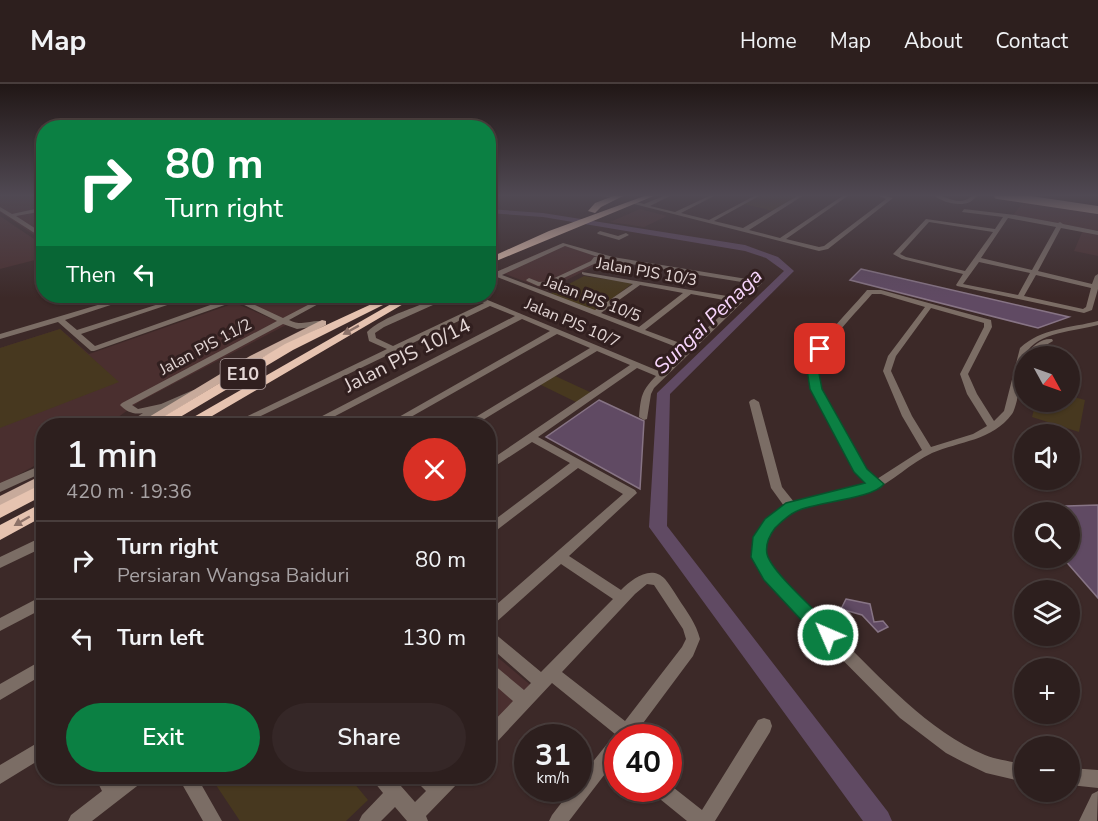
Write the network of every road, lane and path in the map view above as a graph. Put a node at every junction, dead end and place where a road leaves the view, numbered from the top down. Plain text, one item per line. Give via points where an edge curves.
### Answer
1 (551, 229) edge
2 (563, 229) edge
3 (737, 229) edge
4 (746, 229) edge
5 (797, 229) edge
6 (850, 229) edge
7 (919, 229) edge
8 (985, 229) edge
9 (1058, 229) edge
10 (743, 231) junction
11 (995, 231) joint
12 (600, 233) dead end
13 (626, 234) dead end
14 (781, 240) junction
15 (562, 245) junction
16 (496, 252) edge
17 (496, 258) edge
18 (612, 259) junction
19 (976, 259) junction
20 (505, 271) junction
21 (1034, 272) junction
22 (584, 273) junction
23 (966, 273) junction
24 (496, 274) edge
25 (496, 276) edge
26 (1098, 276) edge
27 (639, 283) junction
28 (1097, 286) edge
29 (689, 292) junction
30 (544, 293) junction
31 (1020, 298) junction
32 (741, 301) junction
33 (112, 303) edge
34 (168, 303) edge
35 (220, 303) edge
36 (240, 303) edge
37 (316, 303) edge
38 (380, 303) edge
39 (399, 303) edge
40 (432, 303) edge
41 (490, 303) joint
42 (375, 305) junction
43 (930, 305) junction
44 (596, 314) junction
45 (522, 316) junction
46 (60, 319) junction
47 (283, 321) junction
48 (322, 323) junction
49 (1098, 323) edge
50 (297, 327) junction
51 (1098, 328) edge
52 (640, 330) junction
53 (557, 331) junction
54 (75, 333) junction
55 (312, 334) junction
56 (0, 337) edge
57 (290, 339) junction
58 (330, 341) junction
59 (1026, 346) edge
60 (1038, 346) edge
61 (596, 348) junction
62 (393, 349) junction
63 (688, 349) junction
64 (636, 365) junction
65 (661, 375) junction
66 (207, 386) junction
67 (195, 393) junction
68 (1014, 396) edge
69 (754, 402) dead end
70 (169, 410) junction
71 (137, 412) junction
72 (644, 417) dead end
73 (135, 418) edge
74 (148, 418) edge
75 (151, 418) edge
76 (162, 418) edge
77 (199, 418) edge
78 (257, 418) edge
79 (324, 418) edge
80 (402, 418) edge
81 (479, 418) edge
82 (993, 427) junction
83 (531, 437) junction
84 (928, 451) junction
85 (496, 461) edge
86 (577, 463) junction
87 (36, 471) edge
88 (36, 483) edge
89 (877, 484) junction
90 (0, 488) edge
91 (36, 492) edge
92 (0, 503) edge
93 (791, 507) junction
94 (0, 512) edge
95 (36, 513) edge
96 (496, 525) edge
97 (0, 533) edge
98 (36, 546) edge
99 (559, 556) junction
100 (0, 563) edge
101 (622, 598) junction
102 (36, 605) edge
103 (496, 614) edge
104 (0, 625) edge
105 (496, 642) edge
106 (36, 671) edge
107 (496, 676) edge
108 (547, 678) junction
109 (0, 693) edge
110 (525, 701) junction
111 (634, 724) edge
112 (764, 726) dead end
113 (604, 730) edge
114 (496, 731) edge
115 (36, 752) edge
116 (604, 763) edge
117 (1014, 771) edge
118 (0, 776) edge
119 (1080, 778) edge
120 (1098, 779) edge
121 (108, 784) edge
122 (126, 784) edge
123 (191, 784) edge
124 (387, 784) edge
125 (431, 784) edge
126 (445, 784) edge
127 (438, 792) junction
128 (114, 793) junction
129 (395, 794) junction
130 (1098, 800) edge
131 (678, 802) edge
132 (417, 818) edge
133 (77, 821) edge
134 (213, 821) edge
135 (368, 821) edge
136 (558, 821) edge
137 (703, 821) edge
138 (1088, 821) edge

1 - 16 highway
2 - 17 highway
3 - 10 street
4 - 10 street
5 - 14 street
6 - 14 street via 826,248
7 - 23 street via 896,254
8 - 11 street
9 - 21 street
10 - 14 street
11 - 19 street
12 - 13 street via 616,241
15 - 18 street
15 - 20 street
15 - 20 street via 595,259 544,284
18 - 22 street
18 - 32 street via 759,283
19 - 21 street
19 - 23 street
20 - 24 street
21 - 28 street
21 - 31 street
22 - 27 street, Jalan PJS 10/3
22 - 30 street
23 - 31 street via 959,285
25 - 30 street, Jalan PJS 10/5
26 - 28 street
27 - 29 street, Jalan PJS 10/3
27 - 44 street
28 - 31 street via 1087,310
29 - 32 street, Jalan PJS 10/3
29 - 52 street
30 - 44 street, Jalan PJS 10/5
32 - 63 street
33 - 46 street
34 - 54 street
35 - 54 street via 94,349
36 - 47 street
37 - 47 street, Jalan PJS 11/2
38 - 42 highway, E10
39 -> 58 highway, E10
40 - 62 street via 371,332 372,339
41 - 45 street, Jalan PJS 10/7
41 - 62 street
42 - 48 highway
42 - 55 highway, E10
43 - 82 street via 988,322 963,374
43 - 84 street via 892,356 887,371
43 - 89 street via 870,292 812,363 816,389 861,472
44 - 52 street, Jalan PJS 10/5
45 - 53 street, Jalan PJS 10/7
45 - 79 street, Jalan PJS 10/14
46 - 54 street
46 - 56 street
47 - 50 street
47 - 71 street, Jalan PJS 11/2 via 125,405
48 - 50 street
48 - 57 main road
49 - 59 street via 1050,333
50 - 57 street
51 - 60 street via 1057,337
52 - 63 street, Jalan PJS 10/5
53 - 61 street, Jalan PJS 10/7
53 - 80 street
55 - 58 highway via 308,340 311,344
55 - 70 highway, E10
57 - 66 main road
58 - 77 highway, E10
61 - 64 street, Jalan PJS 10/7
61 - 81 street
62 - 78 street
63 - 65 street
64 - 65 street, Jalan PJS 10/7
64 - 83 street
65 - 72 street via 646,394
66 - 67 main road
66 - 70 highway
67 - 70 street
67 - 74 main road
68 - 82 street via 1009,412
69 - 93 street via 777,488
70 - 71 street
70 - 75 street
70 - 76 highway, E10
71 - 73 street
82 - 84 street
83 - 85 street
83 - 86 street
84 - 89 street
86 - 96 street
86 - 99 street via 631,493
87 - 90 street
88 - 92 main road
89 - 93 street
91 - 94 highway
93 - 117 street via 761,537 759,557 770,575 915,719 969,756
95 -> 97 highway
98 - 100 street
99 - 101 street
99 - 103 street
101 - 108 street
101 - 111 street via 642,579 654,578 690,627 693,639
102 - 104 street
105 - 108 street
106 - 109 street
107 - 110 street
108 - 110 street
108 - 113 street
110 - 114 street
112 - 137 street
115 - 118 street
116 - 136 street
119 - 120 street
121 - 128 street
122 - 128 street
123 - 134 street
124 - 129 street
125 - 127 street
126 - 127 street
127 - 132 street
128 - 133 street
129 - 132 street
129 - 135 street
130 - 138 street
131 - 137 street

